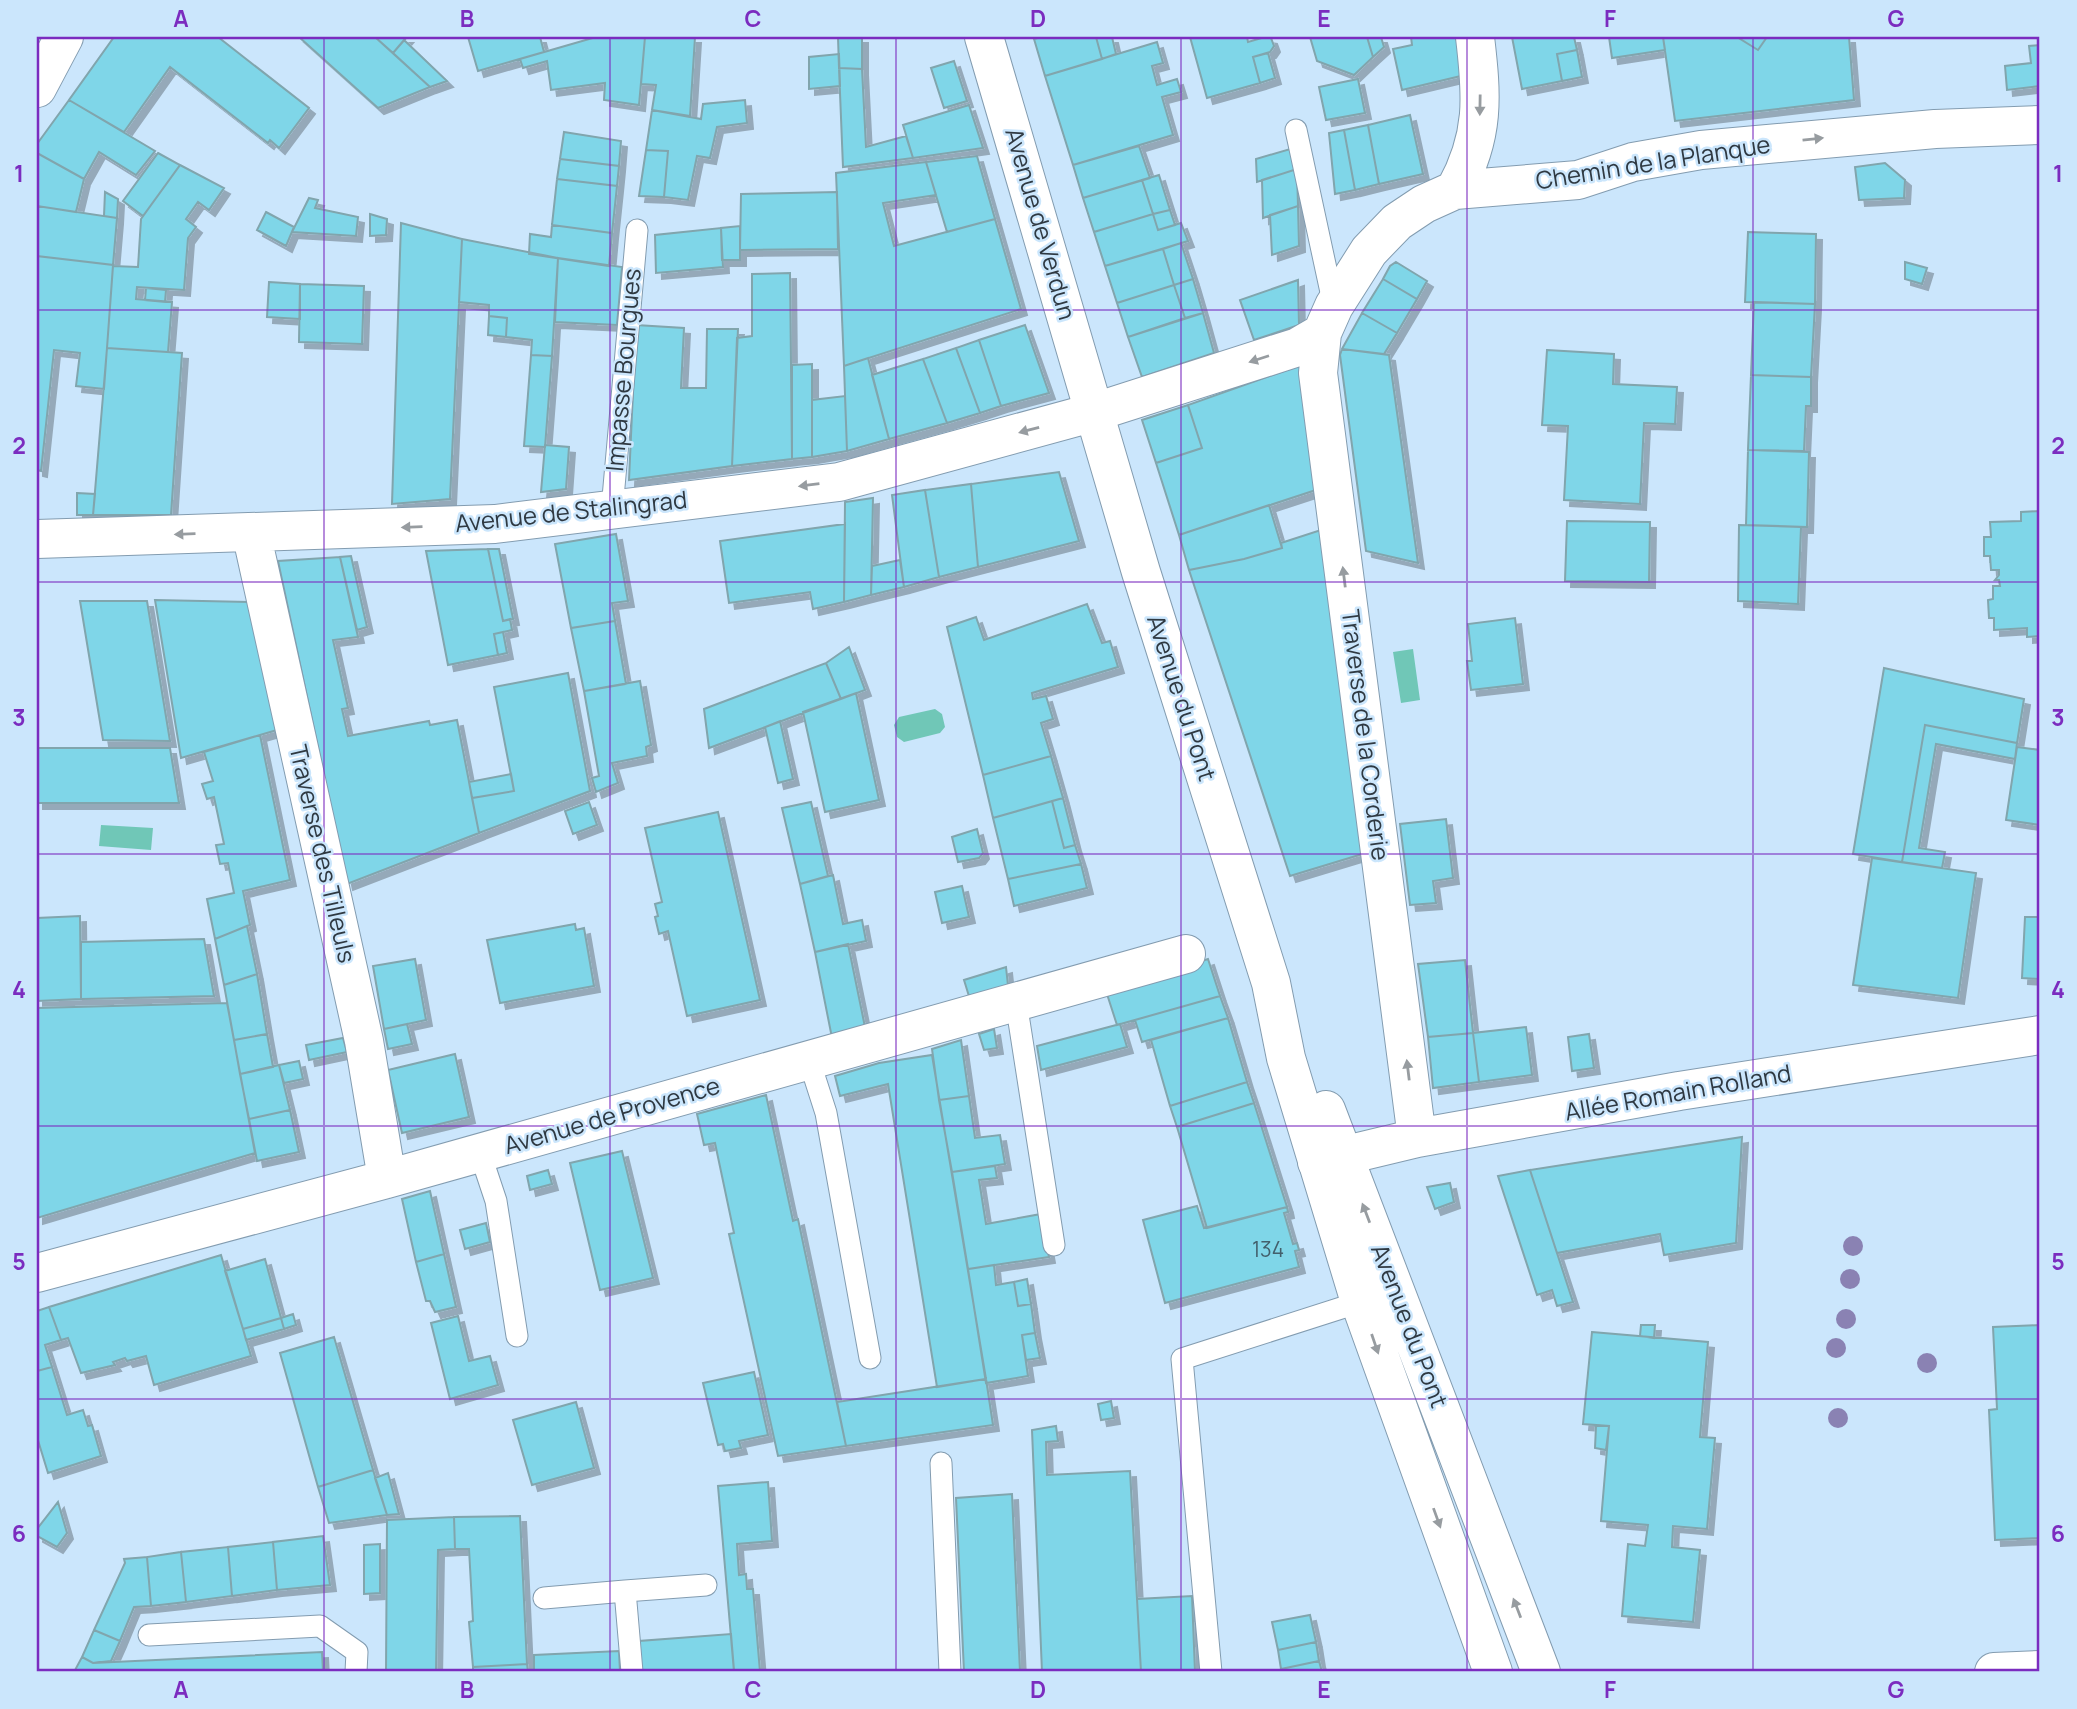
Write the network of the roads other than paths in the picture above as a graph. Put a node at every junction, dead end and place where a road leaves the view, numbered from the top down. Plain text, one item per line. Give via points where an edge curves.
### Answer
1 (64, 37) edge
2 (984, 37) edge
3 (1475, 37) edge
4 (37, 88) edge
5 (2040, 125) edge
6 (1296, 130) dead end
7 (1455, 190) junction
8 (637, 230) dead end
9 (1328, 319) junction
10 (1095, 412) junction
11 (611, 509) junction
12 (251, 532) junction
13 (37, 539) edge
14 (1186, 954) dead end
15 (1016, 1002) junction
16 (2040, 1035) edge
17 (809, 1060) junction
18 (1417, 1138) junction
19 (480, 1153) junction
20 (1330, 1158) junction
21 (387, 1179) junction
22 (1054, 1245) dead end
23 (37, 1273) edge
24 (1360, 1302) junction
25 (517, 1336) dead end
26 (870, 1358) dead end
27 (941, 1463) dead end
28 (706, 1586) dead end
29 (625, 1591) junction
30 (544, 1598) dead end
31 (149, 1635) dead end
32 (2040, 1670) edge
33 (356, 1672) edge
34 (632, 1672) edge
35 (950, 1672) edge
36 (1211, 1672) edge
37 (1493, 1672) edge
38 (1541, 1672) edge
39 (1994, 1672) edge
40 (2013, 1672) edge

1 - 4 street
2 - 10 street, Avenue de Verdun
3 -> 7 street via 1480,122 1470,164
7 -> 5 street, Chemin de la Planque via 1578,180 1633,162 1701,150 1935,129
6 - 9 lane
7 - 9 street, Chemin de la Planque via 1397,222 1369,251
8 - 11 lane, Impasse Bourgues
9 -> 10 street, Chemin de la Planque via 1298,347
18 -> 9 street, Traverse de la Corderie via 1318,373
10 -> 11 street, Avenue de Stalingrad via 839,482
10 - 20 street, Avenue du Pont via 1270,983 1286,1058
11 -> 12 street, Avenue de Stalingrad via 495,524
12 -> 13 street, Avenue de Stalingrad
12 - 21 street, Traverse des Tilleuls via 364,1041
14 - 15 street, Avenue de Provence
15 - 17 street, Avenue de Provence
15 - 22 lane
16 - 18 street, Allée Romain Rolland via 1679,1091
17 - 19 street, Avenue de Provence
17 - 26 lane via 826,1113
18 - 20 street, Allée Romain Rolland
19 - 21 street, Avenue de Provence
19 - 25 lane via 496,1201
20 - 24 street, Avenue du Pont
38 -> 20 street, Avenue du Pont
21 - 23 street, Avenue de Provence
24 - 36 lane via 1182,1359
24 -> 37 street, Avenue du Pont
27 - 35 lane
28 - 29 lane
29 - 30 lane
29 - 34 lane
31 - 33 lane via 320,1626 357,1652
32 - 40 street
39 - 40 street

